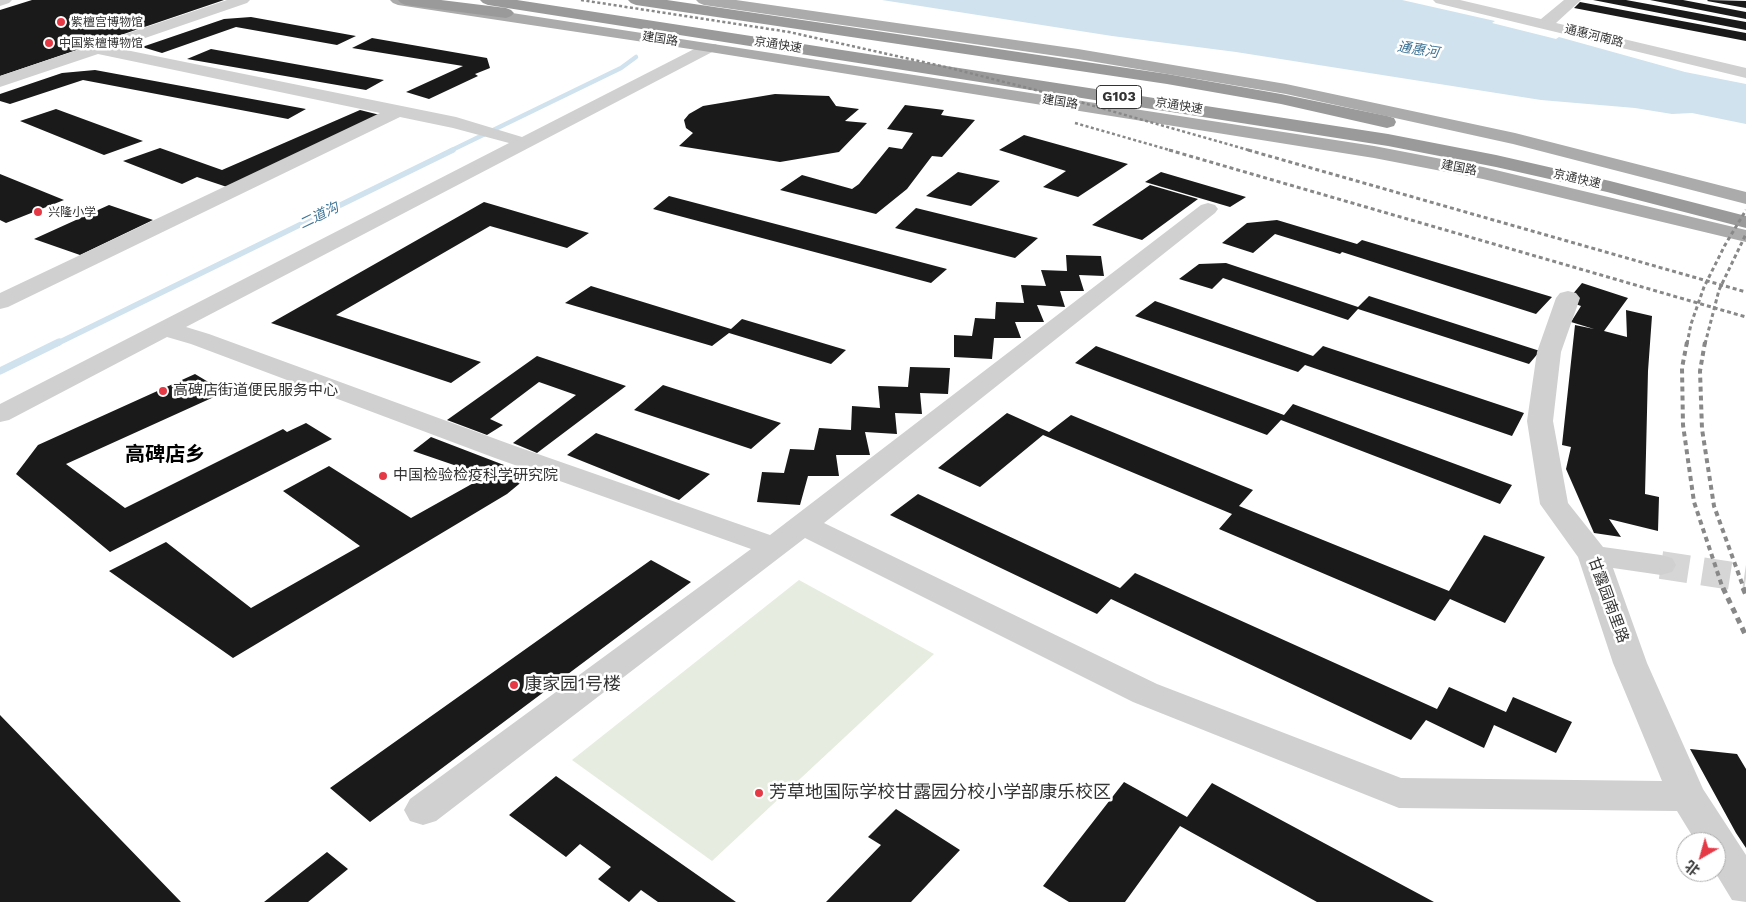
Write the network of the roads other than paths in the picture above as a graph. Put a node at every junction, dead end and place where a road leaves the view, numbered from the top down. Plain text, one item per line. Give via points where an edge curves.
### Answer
1 (4, 0) edge
2 (242, 0) edge
3 (398, 0) edge
4 (406, 0) edge
5 (488, 0) edge
6 (636, 0) edge
7 (704, 0) edge
8 (1441, 0) edge
9 (1573, 0) edge
10 (0, 1) edge
11 (649, 2) edge
12 (1545, 24) junction
13 (774, 44) junction
14 (705, 46) junction
15 (97, 49) junction
16 (1746, 73) edge
17 (1167, 79) junction
18 (0, 82) edge
19 (1332, 99) junction
20 (398, 110) junction
21 (507, 137) junction
22 (1746, 198) edge
23 (1208, 209) dead end
24 (1746, 209) edge
25 (1746, 222) edge
26 (1746, 236) edge
27 (1568, 298) dead end
28 (0, 302) edge
29 (165, 328) junction
30 (0, 401) edge
31 (0, 414) edge
32 (803, 525) junction
33 (774, 547) junction
34 (1593, 554) junction
35 (1661, 565) tunnel mouth
36 (1687, 796) junction
37 (423, 810) dead end
38 (1746, 888) edge

1 - 10 street
2 - 15 street
3 - 14 main road, 建国路
4 - 13 highway
5 - 13 highway, 京通快速 / G103
6 - 11 highway, 京通快速 / G103
7 - 19 main road via 1088,55
8 - 12 street, 通惠河南路
9 - 12 street
11 - 17 highway, 京通快速 / G103
12 - 16 street, 通惠河南路
13 - 25 highway, 京通快速 / G103 via 1496,160
14 - 21 street
14 - 26 main road, 建国路 via 1374,152 1483,173
14 - 29 street
15 - 18 street
15 - 20 street
17 - 19 main road
17 - 24 highway, 京通快速 / G103 via 1281,99 1414,128
19 - 22 main road via 1516,140
20 - 21 street
20 - 28 street
21 - 30 street
23 - 32 street
27 - 34 street, 甘露园南里路 via 1549,352 1540,421 1554,504
29 - 31 street
29 - 33 street
32 - 33 street
32 - 36 street via 1145,693 1399,793
33 - 37 street
34 - 35 street
34 - 36 street, 甘露园南里路 via 1630,663
36 - 38 street, 甘露园南里路

